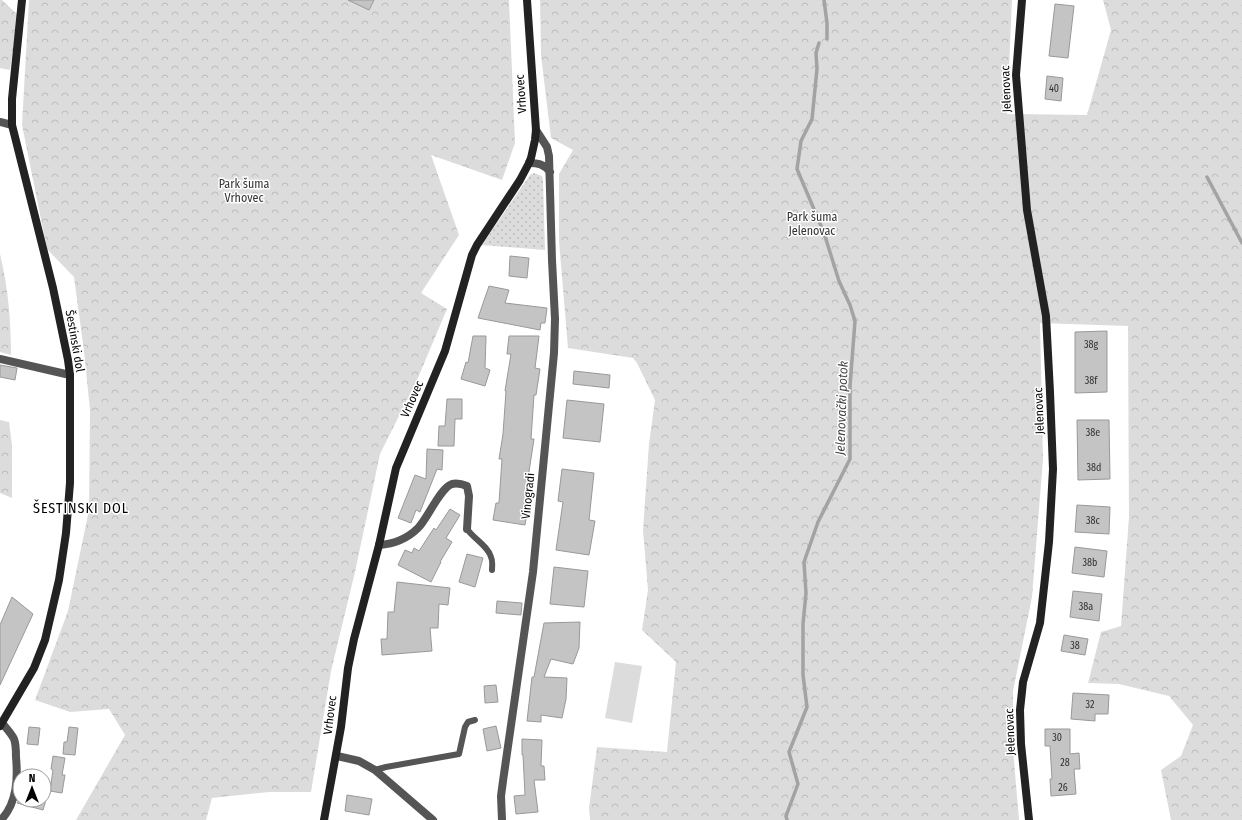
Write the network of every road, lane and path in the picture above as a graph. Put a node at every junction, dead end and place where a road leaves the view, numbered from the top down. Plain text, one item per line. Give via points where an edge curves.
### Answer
1 (22, 0) edge
2 (527, 0) edge
3 (1022, 0) edge
4 (0, 122) edge
5 (12, 125) junction
6 (536, 130) junction
7 (529, 163) junction
8 (550, 172) junction
9 (0, 359) edge
10 (70, 376) junction
11 (467, 530) joint
12 (379, 545) junction
13 (492, 570) dead end
14 (474, 720) dead end
15 (1, 725) edge
16 (336, 756) junction
17 (375, 770) junction
18 (1, 820) edge
19 (324, 820) edge
20 (433, 820) edge
21 (502, 820) edge
22 (1029, 820) edge

1 - 5 street, Šestinski dol via 12,99
2 - 6 street, Vrhovec
3 - 22 street, Jelenovac via 1016,75 1027,210 1046,316 1053,469 1049,542 1040,623 1023,682 1020,710
4 - 5 street
5 - 10 street, Šestinski dol via 53,288
6 - 7 street, Vrhovec
6 - 8 street, Vinogradi via 547,147
7 - 8 street via 543,165
7 - 12 street, Vrhovec via 472,255 445,351 396,468
8 - 21 street, Vinogradi via 554,353 533,572 502,781
9 - 10 street
10 - 15 street, Šestinski dol via 70,483 59,580 50,619 34,668
11 - 12 street via 467,486 460,483 451,484 418,528 392,544
11 - 13 lane via 487,549 492,557
12 - 16 street, Vrhovec via 348,668
14 - 17 lane via 468,722 465,727 459,754
15 - 18 street via 14,739 17,771 13,802
16 - 17 street via 359,761
16 - 19 street, Vrhovec
17 - 20 street

